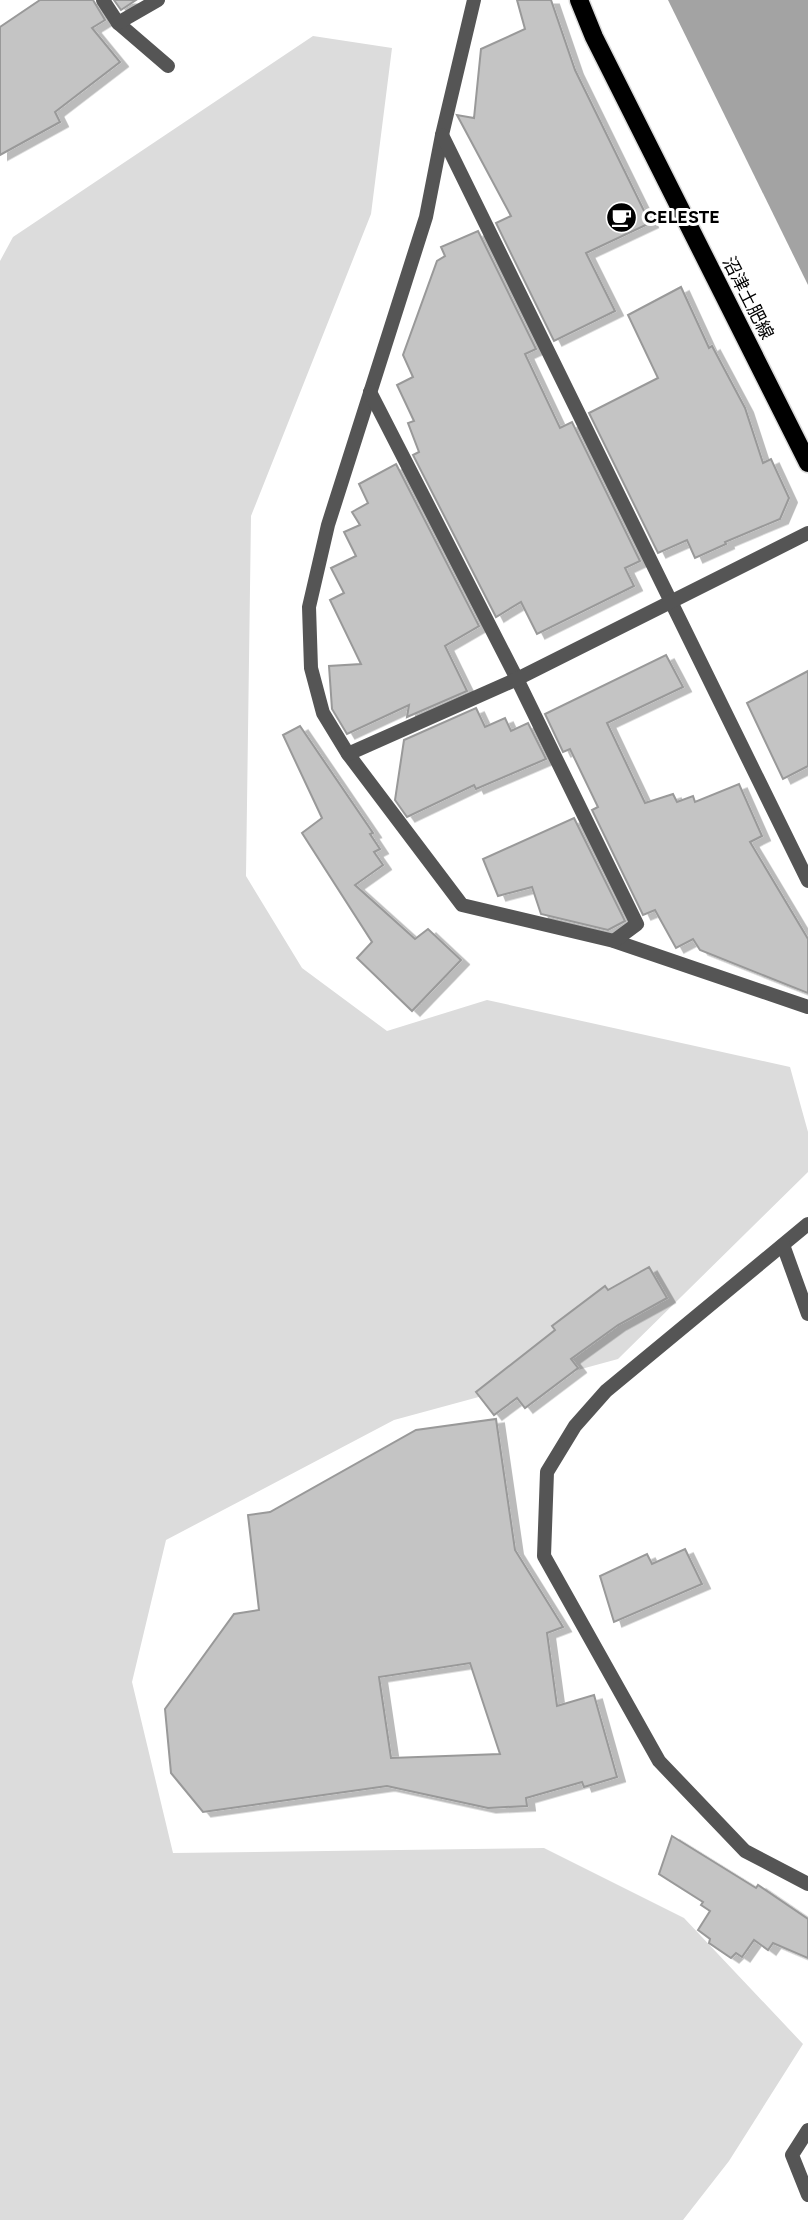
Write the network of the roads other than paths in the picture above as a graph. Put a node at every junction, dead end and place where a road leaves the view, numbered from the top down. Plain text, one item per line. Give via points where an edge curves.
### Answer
1 (103, 0) edge
2 (158, 0) edge
3 (474, 0) edge
4 (579, 0) edge
5 (118, 23) junction
6 (168, 66) dead end
7 (442, 135) junction
8 (370, 392) junction
9 (808, 463) edge
10 (808, 533) edge
11 (672, 602) junction
12 (517, 679) junction
13 (348, 754) junction
14 (808, 881) edge
15 (614, 941) junction
16 (808, 1007) edge
17 (808, 1224) edge
18 (783, 1245) junction
19 (808, 1314) edge
20 (808, 1884) edge
21 (808, 2130) edge
22 (808, 2194) edge

1 - 5 street
2 - 5 street
3 - 7 street
4 - 9 main road, 沼津土肥線
5 - 6 street
7 - 8 street via 426,217
7 - 11 street
8 - 12 street
8 - 13 street via 328,525 309,607 311,668 323,713
10 - 11 street
11 - 12 street
11 - 14 street
12 - 13 street
12 - 15 street via 637,925
13 - 15 street via 462,905
15 - 16 street
17 - 18 street
18 - 19 street
18 - 20 street via 606,1391 575,1426 547,1472 544,1556 659,1760 746,1851
21 - 22 street via 792,2155

